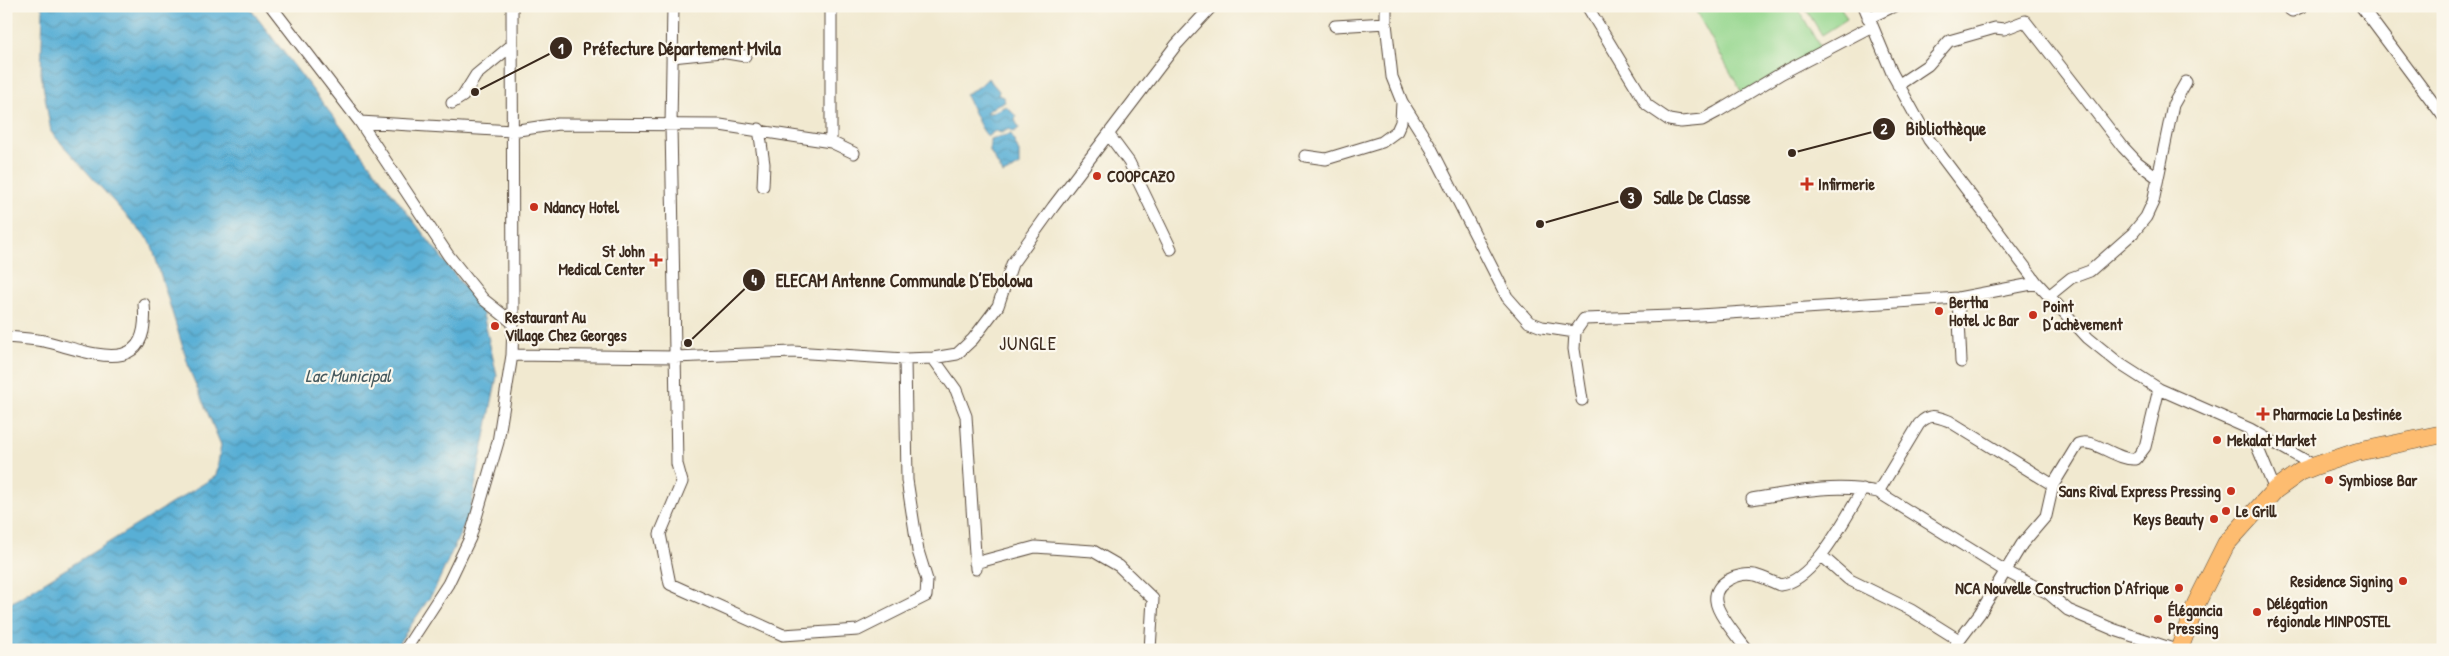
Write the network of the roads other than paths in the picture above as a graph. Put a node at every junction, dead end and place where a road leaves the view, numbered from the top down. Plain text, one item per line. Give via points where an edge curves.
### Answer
1 (271, 6) edge
2 (512, 6) edge
3 (673, 6) edge
4 (831, 6) edge
5 (1212, 6) edge
6 (1386, 6) edge
7 (1587, 6) edge
8 (1864, 6) edge
9 (1894, 6) edge
10 (2285, 6) edge
11 (2303, 6) edge
12 (2362, 6) edge
13 (1870, 22) junction
14 (1386, 23) junction
15 (1335, 26) dead end
16 (512, 45) junction
17 (745, 56) dead end
18 (672, 57) junction
19 (2186, 82) dead end
20 (1898, 86) junction
21 (1402, 102) junction
22 (452, 103) dead end
23 (2443, 116) edge
24 (360, 122) junction
25 (671, 125) junction
26 (759, 130) junction
27 (512, 131) junction
28 (1109, 136) junction
29 (831, 142) junction
30 (854, 153) dead end
31 (1305, 156) dead end
32 (2158, 178) junction
33 (763, 186) dead end
34 (1171, 249) dead end
35 (2037, 283) junction
36 (2050, 295) junction
37 (1958, 298) junction
38 (144, 304) dead end
39 (513, 323) junction
40 (1575, 332) junction
41 (6, 337) edge
42 (512, 355) junction
43 (676, 357) junction
44 (933, 358) junction
45 (905, 359) junction
46 (1961, 362) dead end
47 (2159, 389) junction
48 (1582, 400) dead end
49 (2250, 429) junction
50 (2443, 434) edge
51 (2315, 466) junction
52 (2053, 485) junction
53 (1863, 489) junction
54 (2275, 490) junction
55 (1878, 492) junction
56 (1752, 499) dead end
57 (1822, 556) junction
58 (2007, 572) junction
59 (1956, 645) edge
60 (405, 650) edge
61 (1150, 650) edge
62 (1747, 650) edge
63 (2178, 650) edge

1 - 24 street
2 - 16 street
3 - 18 street
4 - 29 street
5 - 28 street via 1176,45
6 - 14 street
7 - 13 street via 1646,105 1669,120 1681,122 1702,120
8 - 13 street
9 - 13 street
10 - 11 street via 2292,11
12 - 23 street
13 - 20 street
14 - 15 street
14 - 21 street via 1392,78
16 - 22 street via 476,75 463,96
16 - 27 street
17 - 18 street via 721,52
18 - 25 street
19 - 32 street via 2173,105
20 - 32 street via 1928,65 1949,41 1995,28 2004,29 2024,21 2123,148
20 - 35 street via 1950,170
21 - 31 street via 1397,131 1382,142 1326,159
21 - 40 street via 1431,148 1507,297 1528,322
24 - 27 street
24 - 39 street via 448,255 483,300
25 - 26 street via 720,125
25 - 27 street via 558,124
25 - 43 street
26 - 29 street
26 - 33 street via 764,164
27 - 39 street
28 - 34 street via 1129,162
28 - 44 street via 1012,264 998,306 973,339 957,354
29 - 30 street
32 - 36 street via 2153,202 2140,226 2090,271 2070,278
35 - 36 street
35 - 37 street
36 - 47 street via 2103,352
37 - 40 street via 1700,315 1584,319
37 - 46 street
38 - 41 street via 143,336 137,347 126,355 91,354 42,341
39 - 42 street
40 - 48 street via 1574,349
42 - 43 street
42 - 60 street via 498,442 470,538 448,584
43 - 45 street via 793,352
43 - 45 street via 677,464 682,482 660,534 670,584 783,635 858,630 926,596 928,580 918,551 907,480
44 - 45 street
44 - 61 street via 956,390 966,416 975,566 1035,547 1093,551 1119,566 1153,599
47 - 49 street
47 - 52 street via 2141,454 2126,460 2083,442 2078,444
49 - 51 street
49 - 54 street
50 - 51 highway via 2358,452
51 - 54 highway via 2300,472
52 - 55 street via 1934,415 1918,424
52 - 58 street via 2046,516 2022,544
53 - 55 street
53 - 56 street via 1819,488
53 - 57 street
54 - 63 highway via 2226,544 2196,604
55 - 58 street
57 - 59 street via 1848,580 1911,610
57 - 62 street via 1786,584 1780,585 1754,575 1726,580 1716,601
58 - 59 street
58 - 63 street via 2048,593 2068,610 2115,630

